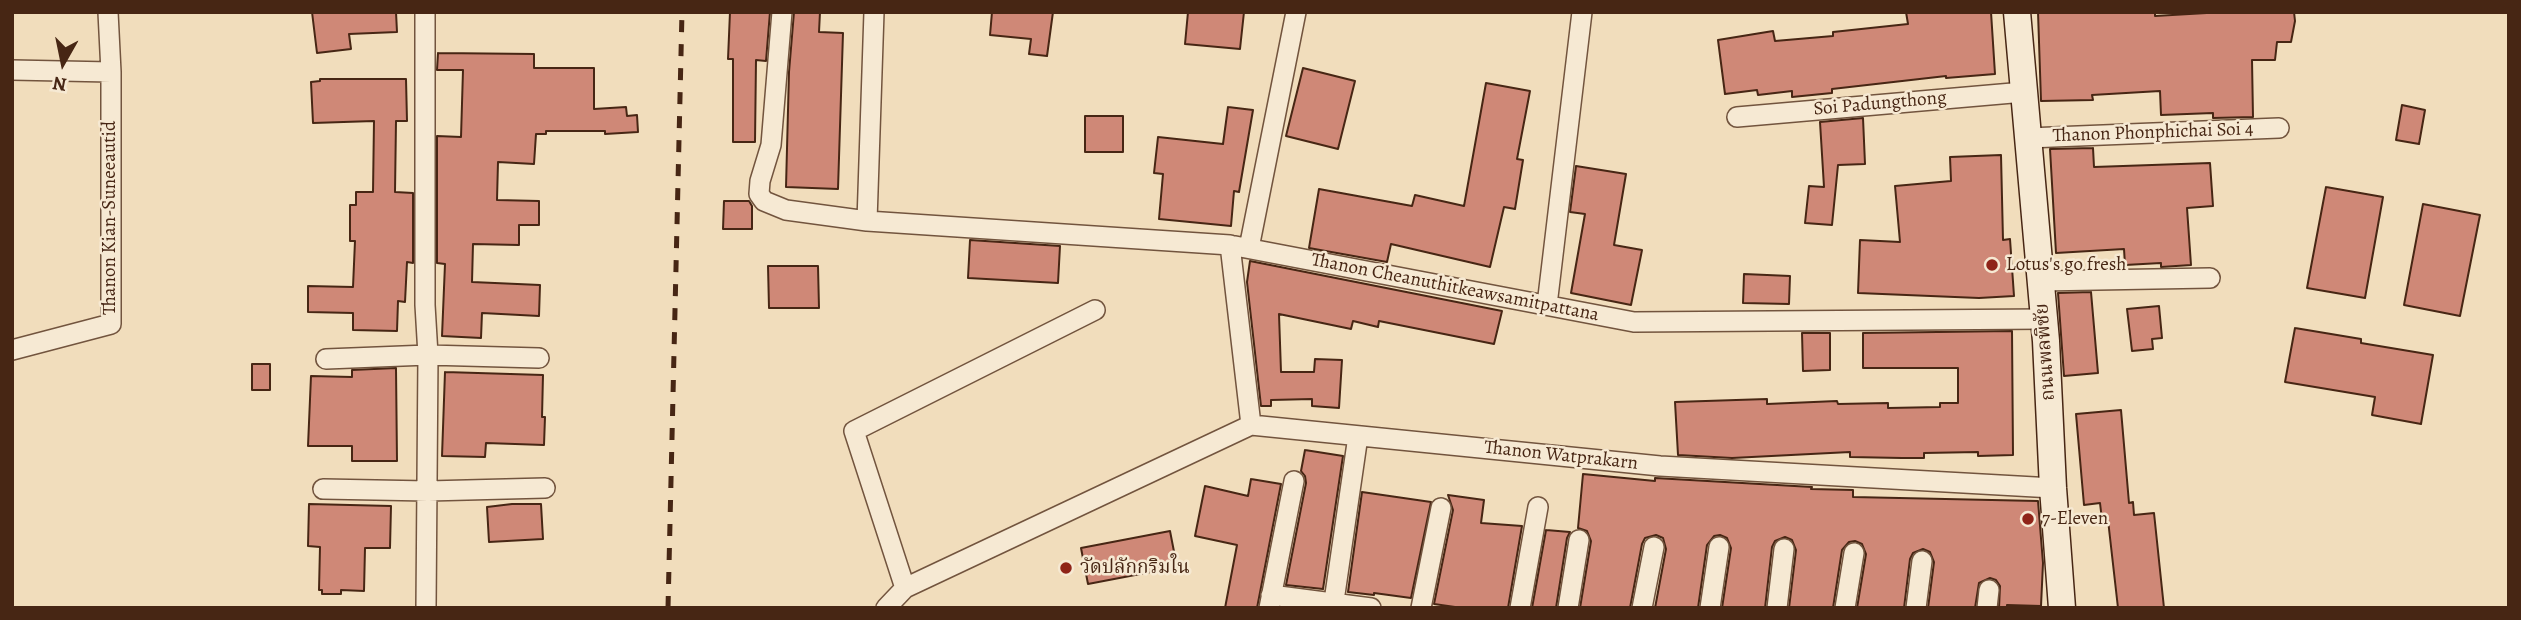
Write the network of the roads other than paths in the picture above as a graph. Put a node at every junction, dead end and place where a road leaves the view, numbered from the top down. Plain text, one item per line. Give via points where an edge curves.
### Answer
1 (108, 12) edge
2 (425, 12) edge
3 (782, 12) edge
4 (874, 12) edge
5 (1296, 12) edge
6 (1582, 12) edge
7 (2017, 12) edge
8 (12, 70) edge
9 (111, 72) junction
10 (2024, 92) junction
11 (1737, 117) dead end
12 (2279, 128) dead end
13 (2028, 138) junction
14 (867, 220) junction
15 (1240, 246) junction
16 (2210, 278) dead end
17 (2041, 281) junction
18 (1546, 305) junction
19 (1095, 310) dead end
20 (2045, 319) junction
21 (12, 350) edge
22 (428, 355) junction
23 (539, 358) dead end
24 (326, 359) dead end
25 (1251, 425) junction
26 (1358, 436) junction
27 (1294, 481) dead end
28 (545, 488) dead end
29 (2053, 488) junction
30 (323, 489) dead end
31 (428, 491) junction
32 (1538, 506) dead end
33 (1441, 508) dead end
34 (1579, 540) dead end
35 (1654, 547) dead end
36 (1719, 547) dead end
37 (1784, 549) dead end
38 (1854, 553) dead end
39 (1922, 561) dead end
40 (905, 588) junction
41 (1270, 601) edge
42 (1333, 605) edge
43 (426, 608) edge
44 (886, 608) edge
45 (1371, 608) edge
46 (1421, 608) edge
47 (1520, 608) edge
48 (1568, 608) edge
49 (1642, 608) edge
50 (1710, 608) edge
51 (1777, 608) edge
52 (1845, 608) edge
53 (1916, 608) edge
54 (2062, 608) edge

1 - 9 street, Thanon Kian-Suneeautid
2 - 22 street
3 - 14 street, Thanon Cheanuthitkeawsamitpattana via 771,145 759,194 786,210
4 - 14 street
5 - 15 street
6 - 18 street
7 - 10 street, ถนนพลพิชัย
8 - 9 street
9 - 21 street, Thanon Kian-Suneeautid via 111,324
10 - 11 street, Soi Padungthong
10 - 13 street, ถนนพลพิชัย
12 - 13 street, Thanon Phonphichai Soi 4
13 - 17 street, ถนนพลพิชัย
14 - 15 street, Thanon Cheanuthitkeawsamitpattana
15 - 18 street, Thanon Cheanuthitkeawsamitpattana
15 - 25 street
16 - 17 street
17 - 20 street, ถนนพลพิชัย
18 - 20 street, Thanon Cheanuthitkeawsamitpattana via 1634,322
19 - 40 street via 854,431
20 - 29 street, ถนนพลพิชัย
22 - 23 street
22 - 24 street
22 - 31 street
25 - 26 street, Thanon Watprakarn
25 - 40 street
26 - 29 street, Thanon Watprakarn via 1660,466
26 - 42 street
27 - 41 street
28 - 31 street
29 - 54 street, ถนนพลพิชัย
30 - 31 street
31 - 43 street
32 - 47 street
33 - 46 street
34 - 48 street
35 - 49 street
36 - 50 street
37 - 51 street
38 - 52 street
39 - 53 street
40 - 44 street
41 - 42 street
42 - 45 street

